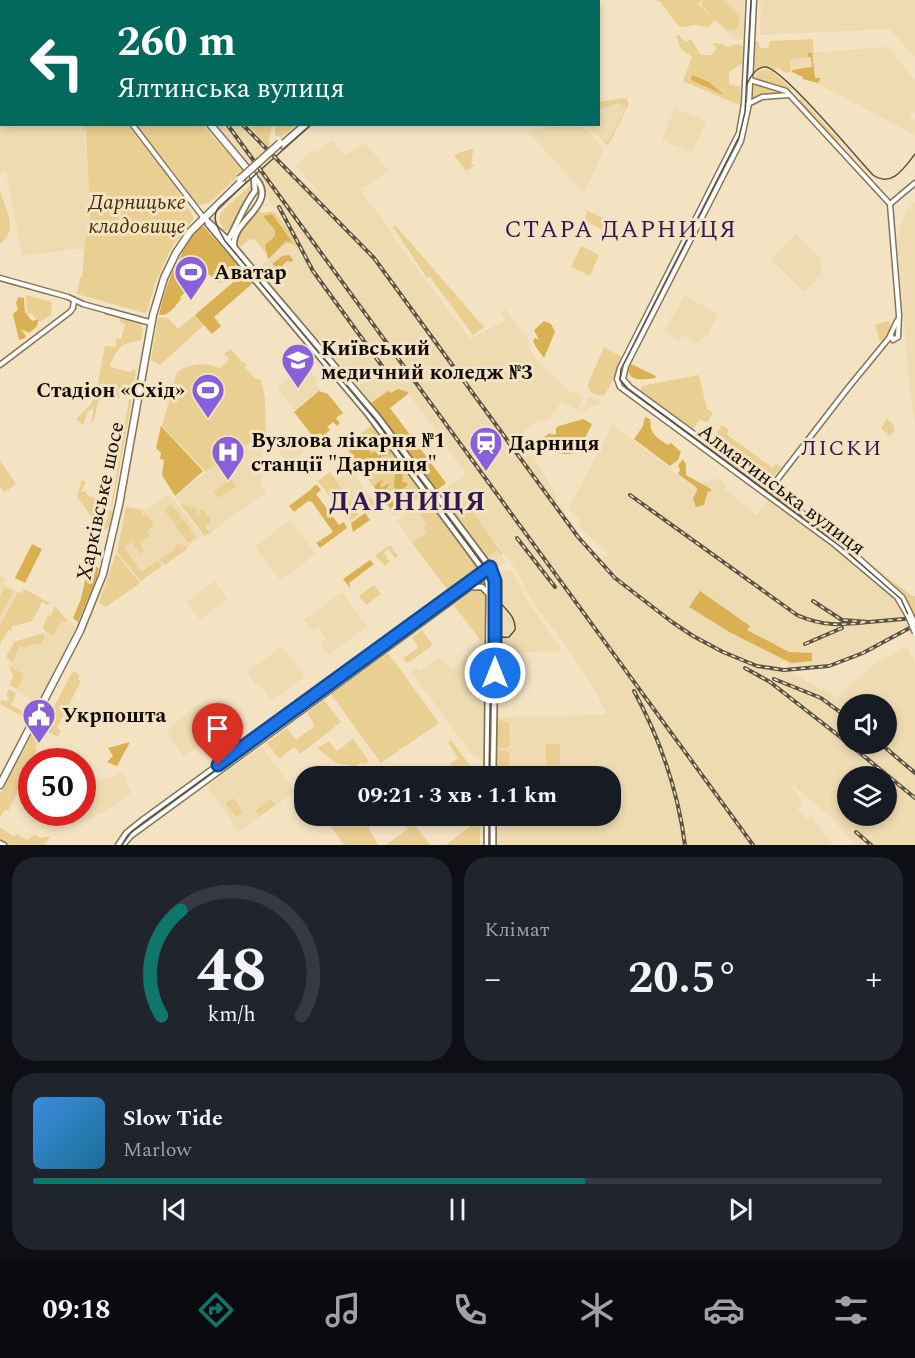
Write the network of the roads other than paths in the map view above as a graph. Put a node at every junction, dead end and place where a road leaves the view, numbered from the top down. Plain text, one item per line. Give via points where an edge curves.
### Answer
1 (749, 0) edge
2 (754, 0) edge
3 (750, 42) junction
4 (750, 80) junction
5 (790, 95) junction
6 (746, 104) junction
7 (134, 126) edge
8 (212, 126) edge
9 (300, 126) edge
10 (304, 126) edge
11 (281, 144) junction
12 (254, 177) junction
13 (241, 180) junction
14 (915, 183) edge
15 (216, 204) junction
16 (890, 204) junction
17 (203, 217) junction
18 (214, 226) junction
19 (234, 231) junction
20 (219, 232) junction
21 (227, 243) junction
22 (235, 248) junction
23 (0, 278) edge
24 (74, 300) junction
25 (108, 311) joint
26 (898, 311) junction
27 (152, 323) junction
28 (892, 336) junction
29 (0, 365) edge
30 (769, 491) junction
31 (491, 569) junction
32 (484, 574) junction
33 (472, 587) junction
34 (489, 594) junction
35 (910, 615) junction
36 (915, 624) edge
37 (915, 633) edge
38 (488, 766) edge
39 (493, 766) edge
40 (0, 785) edge
41 (162, 809) junction
42 (487, 826) edge
43 (493, 826) edge
44 (118, 845) edge
45 (123, 845) edge
46 (486, 845) edge
47 (493, 845) edge

1 - 3 street
2 - 3 street
3 - 4 street
3 - 6 street
4 - 5 street
4 - 6 street
5 - 6 street via 762,97
5 - 16 street
6 - 30 street, Алматинська вулиця via 746,124 735,153 626,366 623,379
6 - 30 street, Алматинська вулиця via 735,143 620,368 617,381 620,387
7 - 17 street
8 - 12 main road
9 - 11 main road, Харківське шосе
10 - 11 main road, Харківське шосе
11 - 13 main road, Харківське шосе, bridge
12 - 19 main road via 255,191
12 - 22 main road via 262,186 262,193 233,239
13 - 15 main road, Харківське шосе
13 - 17 main road, Харківське шосе
14 - 16 street
15 - 17 main road, Харківське шосе
15 - 18 main road
16 - 26 street
17 - 18 main road
17 - 21 main road
17 - 27 main road, Харківське шосе via 185,238 168,269
18 - 20 main road
19 - 20 main road
19 - 21 main road
20 - 21 main road
21 - 22 main road
21 - 32 main road via 374,422
22 - 31 main road via 377,416
23 - 24 street
24 - 25 street
24 - 29 street via 70,312
25 - 27 main road
26 - 28 street
26 - 28 street via 898,336 895,332
27 - 40 main road, Харківське шосе via 103,574 80,631
28 - 30 street
30 - 35 street, Алматинська вулиця via 897,597
31 - 32 street
31 - 39 main road via 496,598
32 - 33 street
32 - 34 main road
32 - 41 street
33 - 34 main road via 482,587
33 - 41 street
34 - 38 main road
35 - 36 street, Алматинська вулиця, bridge
35 - 37 street, Алматинська вулиця, bridge
41 - 44 street via 126,833
41 - 45 street
42 - 46 main road
43 - 47 main road

